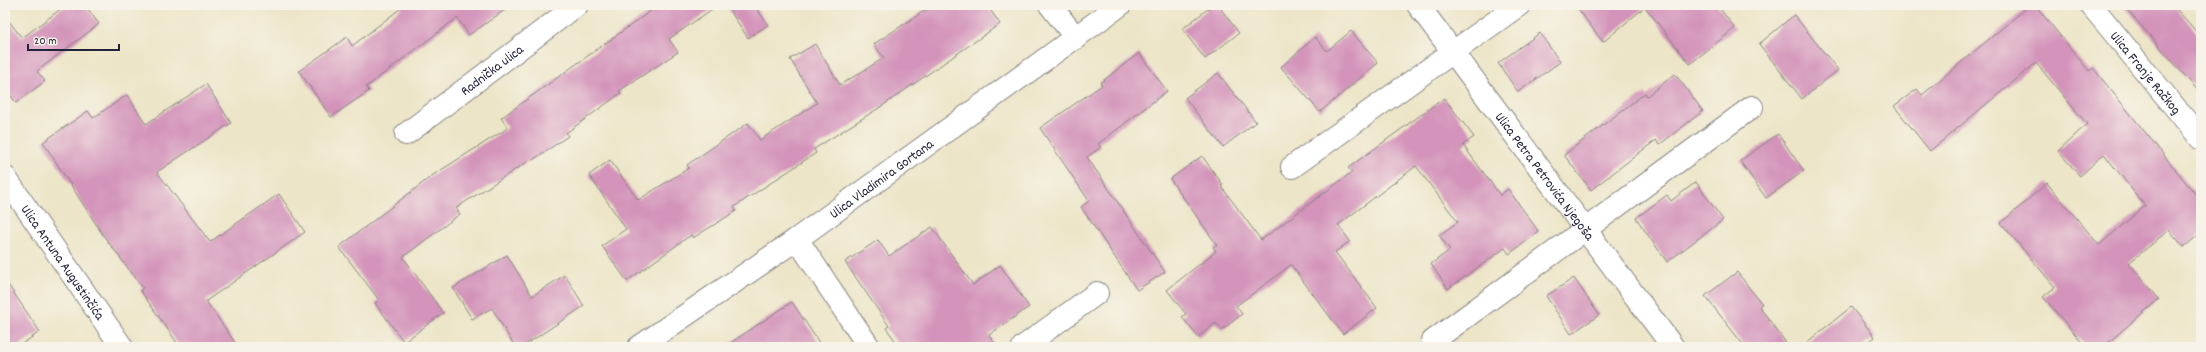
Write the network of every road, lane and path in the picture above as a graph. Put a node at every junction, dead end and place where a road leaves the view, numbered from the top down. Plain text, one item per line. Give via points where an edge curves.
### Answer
1 (577, 5) edge
2 (1050, 5) edge
3 (1120, 5) edge
4 (1418, 5) edge
5 (1519, 5) edge
6 (2091, 5) edge
7 (1076, 38) junction
8 (1453, 52) junction
9 (1752, 107) dead end
10 (406, 134) dead end
11 (2201, 139) edge
12 (1292, 167) dead end
13 (5, 177) edge
14 (1586, 231) junction
15 (797, 239) junction
16 (1097, 293) dead end
17 (1433, 341) dead end
18 (122, 347) edge
19 (639, 347) edge
20 (869, 347) edge
21 (1023, 347) edge
22 (1673, 347) edge

1 - 10 street, Radnička ulica
2 - 7 street
3 - 7 street, Ulica Vladimira Gortana
4 - 8 street, Ulica Petra Petrovića Njegoša
5 - 8 street
6 - 11 street, Ulica Franje Račkog
7 - 15 street, Ulica Vladimira Gortana
8 - 12 street
8 - 14 street, Ulica Petra Petrovića Njegoša
9 - 14 street
13 - 18 street, Ulica Antuna Augustinčića
14 - 17 street
14 - 22 street, Ulica Petra Petrovića Njegoša
15 - 19 street, Ulica Vladimira Gortana
15 - 20 street
16 - 21 street

